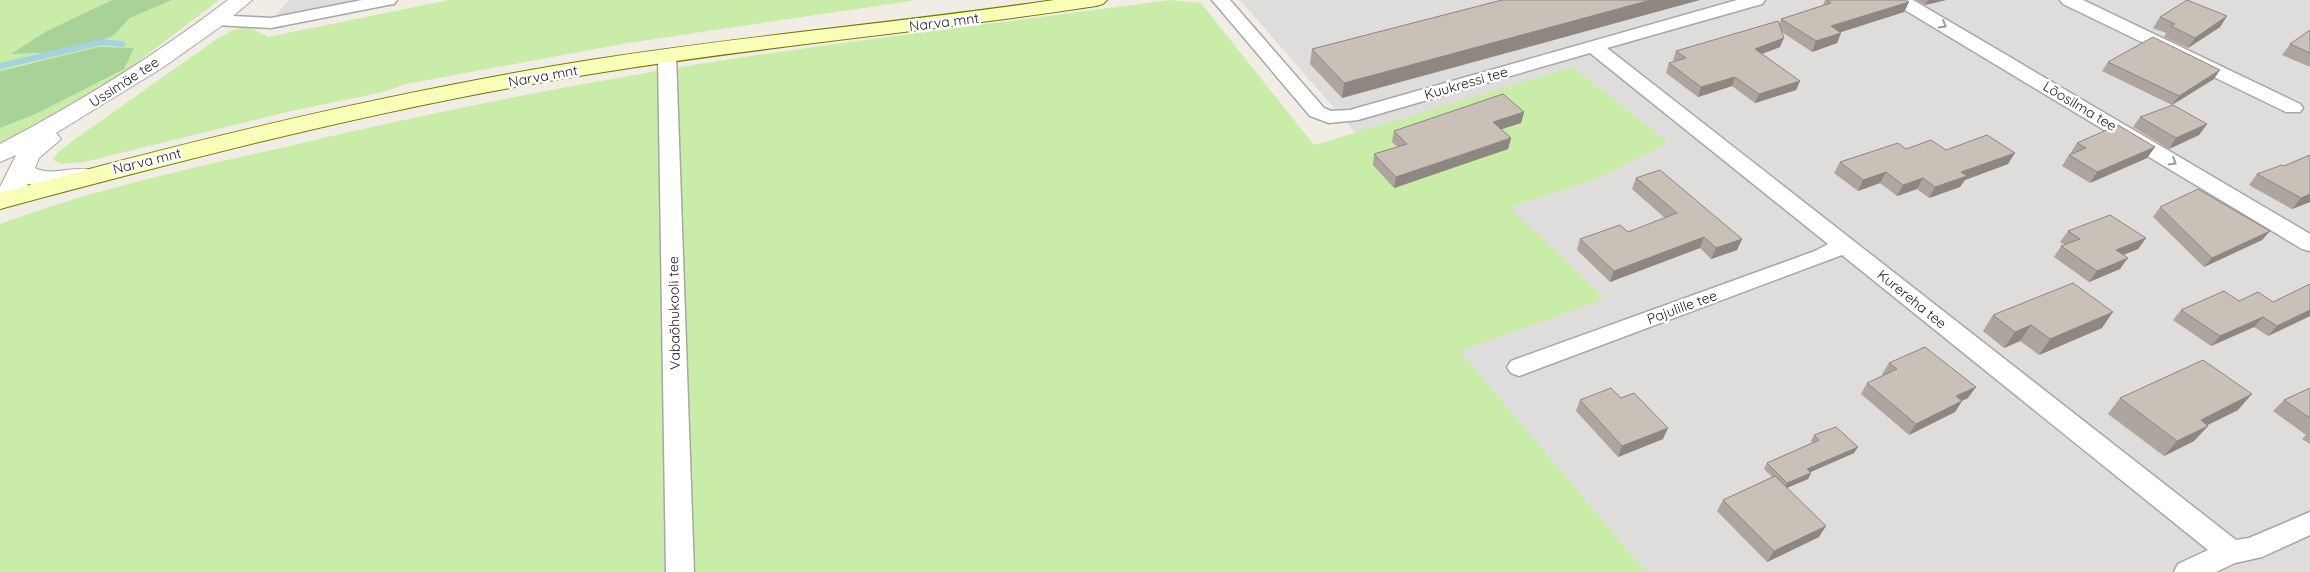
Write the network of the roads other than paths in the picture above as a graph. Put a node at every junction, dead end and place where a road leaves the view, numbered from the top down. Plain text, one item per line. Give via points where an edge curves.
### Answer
1 (241, 0) edge
2 (388, 0) edge
3 (1096, 0) edge
4 (1221, 0) edge
5 (1756, 0) edge
6 (1901, 0) edge
7 (2069, 0) edge
8 (216, 20) junction
9 (1594, 47) junction
10 (667, 55) junction
11 (110, 93) junction
12 (2293, 108) dead end
13 (10, 149) edge
14 (10, 165) edge
15 (98, 174) junction
16 (0, 201) edge
17 (2310, 244) edge
18 (1844, 245) junction
19 (1519, 366) dead end
20 (2310, 523) edge
21 (2231, 552) junction
22 (680, 572) edge
23 (2188, 572) edge

1 - 8 street, Ussimäe tee
2 - 8 street via 271,23
3 - 10 main road, Narva mnt via 997,16
4 - 9 street, Kuukressi tee via 1317,112 1328,117 1351,116
5 - 9 street, Kuukressi tee
6 -> 17 street, Lõosilma tee
7 - 12 street
8 - 11 street, Ussimäe tee
9 - 18 street, Kurereha tee
10 - 15 main road, Narva mnt via 485,85 292,126
10 - 22 street, Vabaõhukooli tee
11 - 13 street, Ussimäe tee
11 - 14 street
13 - 14 street, Ussimäe tee
14 - 15 street via 44,181
14 - 16 street via 12,189
15 - 16 main road, Narva mnt
18 - 19 street, Pajulille tee via 1823,256
18 - 21 street, Kurereha tee
20 - 21 street via 2252,549
21 - 23 street

